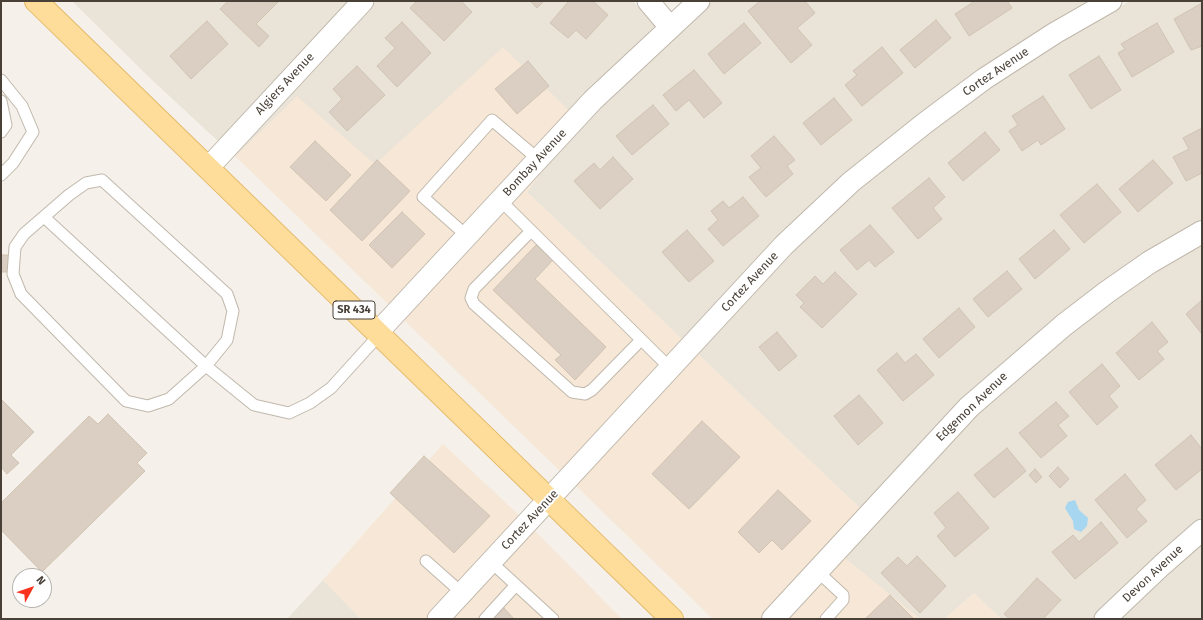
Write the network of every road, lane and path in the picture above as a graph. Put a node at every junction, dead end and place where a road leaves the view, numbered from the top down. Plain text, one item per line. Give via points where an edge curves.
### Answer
1 (36, 1) edge
2 (362, 1) edge
3 (648, 1) edge
4 (699, 1) edge
5 (1111, 1) edge
6 (670, 27) junction
7 (1, 80) edge
8 (1, 101) edge
9 (1, 132) edge
10 (538, 159) junction
11 (208, 168) junction
12 (1, 175) edge
13 (500, 200) junction
14 (44, 217) junction
15 (531, 231) junction
16 (1202, 232) edge
17 (467, 236) junction
18 (379, 333) junction
19 (641, 340) junction
20 (206, 366) junction
21 (670, 368) junction
22 (549, 498) junction
23 (1202, 530) edge
24 (426, 562) dead end
25 (491, 562) junction
26 (817, 571) junction
27 (516, 585) junction
28 (462, 594) junction
29 (438, 619) edge
30 (485, 619) edge
31 (553, 619) edge
32 (672, 619) edge
33 (773, 619) edge
34 (826, 619) edge
35 (1105, 619) edge

1 - 11 main road, SR 434
2 - 11 street, Algiers Avenue
3 - 6 street
4 - 6 street, Bombay Avenue
5 - 21 street, Cortez Avenue via 984,79 851,182 784,245
6 - 10 street, Bombay Avenue via 593,100
7 - 12 lane via 22,106 33,132 13,163
8 - 9 lane via 6,125
10 - 13 street, Bombay Avenue
10 - 17 lane via 492,120 423,197
11 - 18 main road, SR 434
13 - 15 lane
13 - 17 street, Bombay Avenue
14 - 20 lane
14 - 20 lane via 86,183 102,180 227,294 233,311 228,340
14 - 20 lane via 24,234 15,247 13,274 21,294 126,401 148,406 169,399
15 - 19 lane
15 - 19 lane via 474,289 471,298 474,304 572,392 585,394 592,390
16 - 26 street, Edgemon Avenue via 1150,262 1107,292 1015,365 969,407
17 - 18 street, Bombay Avenue
18 - 20 lane via 331,388 310,403 289,413 254,405
18 - 22 main road, SR 434
19 - 21 lane
21 - 22 street, Cortez Avenue
22 - 25 street, Cortez Avenue
22 - 32 main road, SR 434
23 - 35 street, Devon Avenue
24 - 28 lane
25 - 27 lane
25 - 28 street, Cortez Avenue
26 - 33 street, Edgemon Avenue
26 - 34 lane via 843,595 843,600
27 - 30 lane
27 - 31 lane
28 - 29 street, Cortez Avenue

